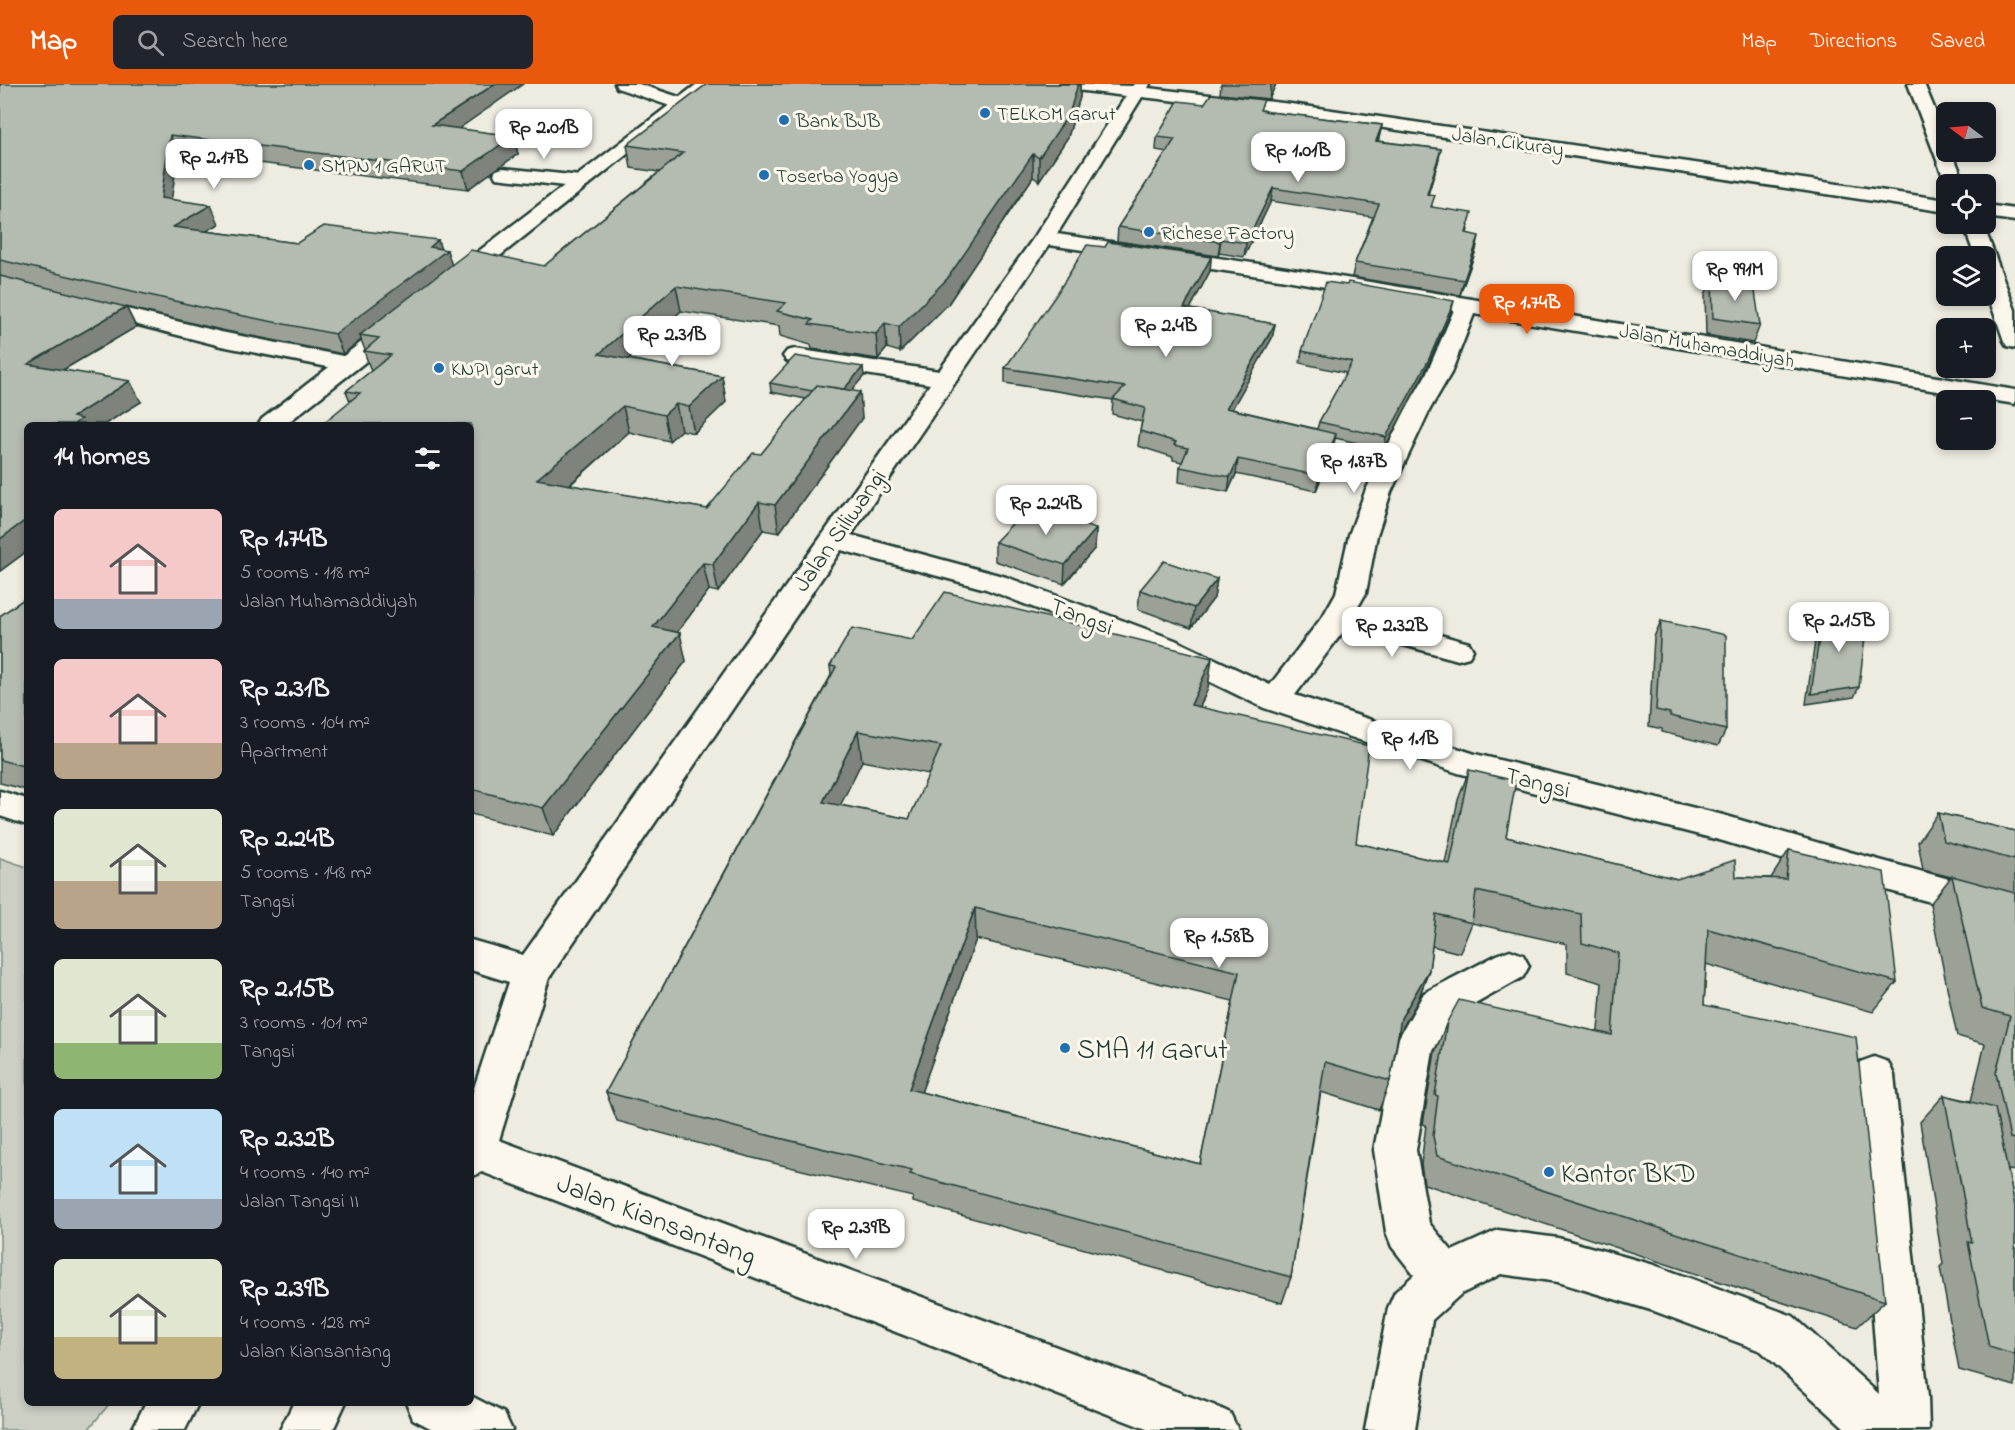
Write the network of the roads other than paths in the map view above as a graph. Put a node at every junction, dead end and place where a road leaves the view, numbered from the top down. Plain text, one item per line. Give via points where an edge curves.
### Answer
1 (618, 84) edge
2 (623, 84) edge
3 (632, 84) edge
4 (707, 84) edge
5 (1068, 84) edge
6 (1916, 84) edge
7 (1139, 88) edge
8 (1293, 92) dead end
9 (682, 104) junction
10 (1283, 108) junction
11 (503, 174) dead end
12 (1952, 174) edge
13 (581, 182) junction
14 (1936, 204) edge
15 (1996, 212) edge
16 (2015, 215) edge
17 (1044, 238) junction
18 (0, 284) edge
19 (1996, 288) edge
20 (441, 292) edge
21 (1467, 305) junction
22 (413, 313) edge
23 (2015, 341) edge
24 (795, 356) edge
25 (348, 364) junction
26 (945, 379) junction
27 (2015, 397) edge
28 (274, 422) edge
29 (833, 539) junction
30 (1338, 617) junction
31 (1458, 650) dead end
32 (1275, 700) junction
33 (0, 803) edge
34 (24, 811) edge
35 (2015, 912) edge
36 (474, 956) edge
37 (1510, 966) dead end
38 (531, 973) junction
39 (1874, 1075) dead end
40 (474, 1150) edge
41 (474, 1153) edge
42 (1445, 1278) junction
43 (172, 1406) edge
44 (320, 1406) edge
45 (438, 1406) edge
46 (157, 1430) edge
47 (305, 1430) edge
48 (487, 1430) edge
49 (1213, 1430) edge
50 (1390, 1430) edge
51 (1883, 1430) edge
52 (1904, 1430) edge

1 - 2 street
2 - 3 street
2 - 9 street
4 - 9 street
5 - 7 street, Jalan Cikuray
6 - 12 street
7 - 10 street, Jalan Cikuray
7 - 17 street, Jalan Siliwangi
8 - 10 street
9 - 13 street
10 - 14 street, Jalan Cikuray
11 - 13 street
13 - 20 street
15 - 16 street
17 - 21 street, Jalan Muhamaddiyah
17 - 26 street, Jalan Siliwangi
18 - 25 street via 220,339
19 - 23 street
21 - 27 street, Jalan Muhamaddiyah
21 - 30 street via 1439,373 1378,492 1363,535 1351,592
22 - 25 street
24 - 26 street
25 - 28 street
26 - 29 street, Jalan Siliwangi
29 - 32 street, Tangsi via 996,583 1164,647
29 - 38 street, Jalan Siliwangi
30 - 31 street
30 - 32 street
32 - 35 street, Tangsi via 1470,765 1723,828
33 - 34 street
36 - 38 street
37 - 42 street via 1438,1005 1413,1048 1395,1150 1408,1232
38 - 40 street, Jalan Kiansantang
39 - 52 street
41 - 49 street, Jalan Kiansantang
42 - 50 street via 1411,1308
42 - 51 street via 1498,1251 1558,1260 1654,1288 1776,1333
43 - 46 street
44 - 47 street
45 - 48 street

